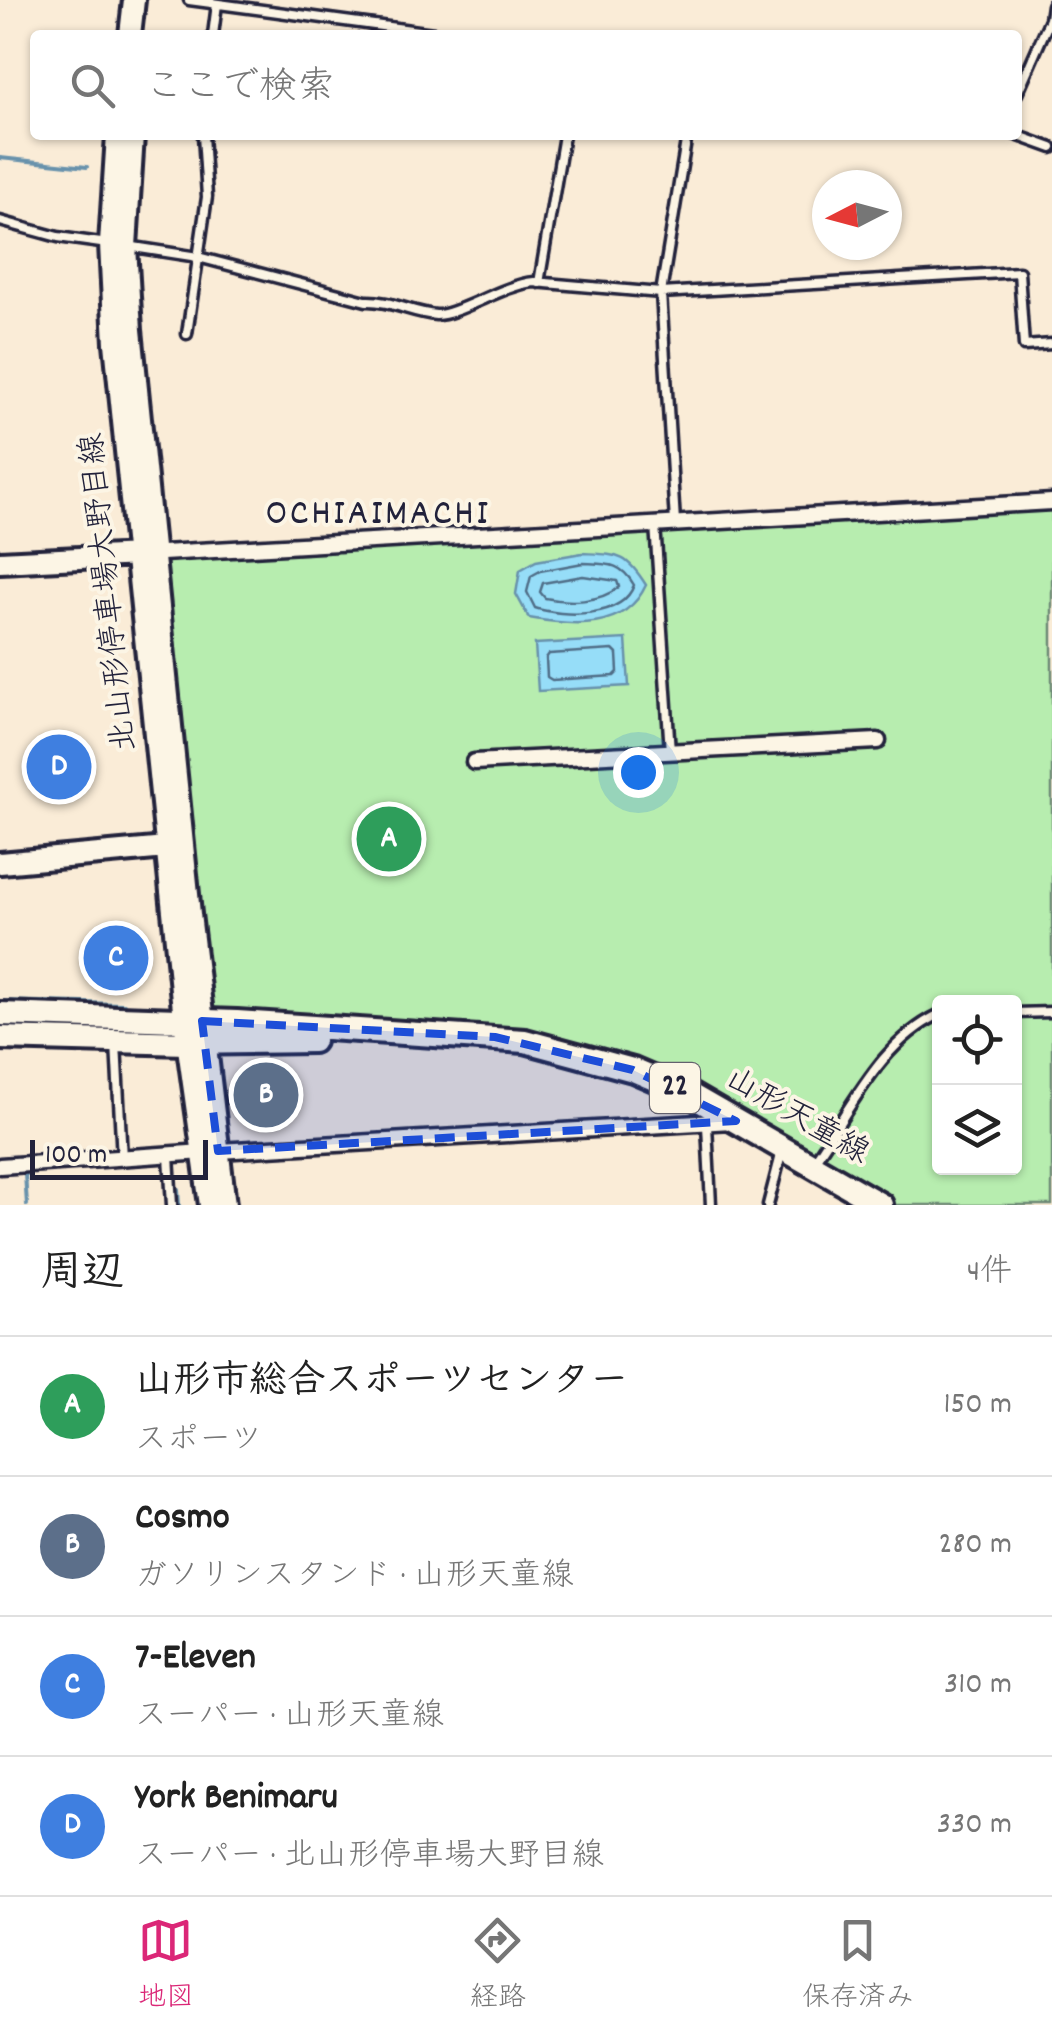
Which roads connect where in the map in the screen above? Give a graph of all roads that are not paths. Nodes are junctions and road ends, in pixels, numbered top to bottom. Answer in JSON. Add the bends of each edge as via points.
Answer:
{"nodes":[{"id":1,"x":134,"y":0,"type":"edge"},
{"id":2,"x":148,"y":0,"type":"edge"},
{"id":3,"x":189,"y":0,"type":"edge"},
{"id":4,"x":217,"y":4,"type":"junction"},
{"id":5,"x":1052,"y":5,"type":"edge"},
{"id":6,"x":131,"y":30,"type":"edge"},
{"id":7,"x":145,"y":30,"type":"edge"},
{"id":8,"x":214,"y":30,"type":"edge"},
{"id":9,"x":411,"y":30,"type":"edge"},
{"id":10,"x":1022,"y":63,"type":"edge"},
{"id":11,"x":1031,"y":64,"type":"junction"},
{"id":12,"x":1022,"y":83,"type":"edge"},
{"id":13,"x":1022,"y":137,"type":"edge"},
{"id":14,"x":117,"y":140,"type":"edge"},
{"id":15,"x":132,"y":140,"type":"edge"},
{"id":16,"x":203,"y":140,"type":"edge"},
{"id":17,"x":563,"y":140,"type":"edge"},
{"id":18,"x":685,"y":140,"type":"edge"},
{"id":19,"x":1052,"y":148,"type":"edge"},
{"id":20,"x":0,"y":221,"type":"edge"},
{"id":21,"x":118,"y":245,"type":"junction"},
{"id":22,"x":198,"y":256,"type":"junction"},
{"id":23,"x":539,"y":283,"type":"junction"},
{"id":24,"x":661,"y":293,"type":"junction"},
{"id":25,"x":187,"y":334,"type":"dead end"},
{"id":26,"x":1052,"y":344,"type":"edge"},
{"id":27,"x":1052,"y":502,"type":"edge"},
{"id":28,"x":676,"y":522,"type":"junction"},
{"id":29,"x":655,"y":524,"type":"junction"},
{"id":30,"x":148,"y":554,"type":"junction"},
{"id":31,"x":0,"y":562,"type":"edge"},
{"id":32,"x":878,"y":741,"type":"dead end"},
{"id":33,"x":670,"y":752,"type":"junction"},
{"id":34,"x":474,"y":762,"type":"dead end"},
{"id":35,"x":166,"y":848,"type":"junction"},
{"id":36,"x":0,"y":863,"type":"edge"},
{"id":37,"x":1022,"y":1012,"type":"edge"},
{"id":38,"x":1052,"y":1012,"type":"edge"},
{"id":39,"x":0,"y":1014,"type":"edge"},
{"id":40,"x":932,"y":1018,"type":"edge"},
{"id":41,"x":194,"y":1031,"type":"junction"},
{"id":42,"x":0,"y":1038,"type":"edge"},
{"id":43,"x":116,"y":1041,"type":"junction"},
{"id":44,"x":736,"y":1121,"type":"junction"},
{"id":45,"x":707,"y":1124,"type":"junction"},
{"id":46,"x":783,"y":1148,"type":"junction"},
{"id":47,"x":211,"y":1152,"type":"junction"},
{"id":48,"x":169,"y":1156,"type":"junction"},
{"id":49,"x":122,"y":1159,"type":"junction"},
{"id":50,"x":812,"y":1164,"type":"junction"},
{"id":51,"x":0,"y":1166,"type":"edge"},
{"id":52,"x":172,"y":1205,"type":"edge"},
{"id":53,"x":210,"y":1205,"type":"edge"},
{"id":54,"x":225,"y":1205,"type":"edge"},
{"id":55,"x":711,"y":1205,"type":"edge"},
{"id":56,"x":768,"y":1205,"type":"edge"},
{"id":57,"x":882,"y":1205,"type":"edge"}],
"edges":[{"from":1,"to":6,"type":"main road"},
{"from":2,"to":7,"type":"main road"},
{"from":3,"to":4,"type":"lane"},
{"from":4,"to":8,"type":"lane"},
{"from":4,"to":9,"type":"lane"},
{"from":5,"to":11,"type":"lane"},
{"from":10,"to":11,"type":"lane"},
{"from":11,"to":12,"type":"lane"},
{"from":13,"to":19,"type":"lane"},
{"from":14,"to":21,"type":"main road","name":"北山形停車場大野目線"},
{"from":15,"to":21,"type":"main road","name":"北山形停車場大野目線"},
{"from":16,"to":22,"type":"lane","via":[[206,198]]},
{"from":17,"to":23,"type":"lane"},
{"from":18,"to":24,"type":"lane"},
{"from":20,"to":21,"type":"lane"},
{"from":21,"to":22,"type":"lane"},
{"from":21,"to":30,"type":"main road","name":"北山形停車場大野目線","via":[[116,344]]},
{"from":22,"to":23,"type":"lane","via":[[440,316],[516,284]]},
{"from":22,"to":25,"type":"lane"},
{"from":23,"to":24,"type":"lane"},
{"from":24,"to":26,"type":"lane","via":[[1019,272],[1024,346]]},
{"from":24,"to":28,"type":"lane"},
{"from":27,"to":28,"type":"street"},
{"from":28,"to":29,"type":"street"},
{"from":29,"to":30,"type":"street"},
{"from":29,"to":33,"type":"lane"},
{"from":30,"to":31,"type":"main road"},
{"from":30,"to":35,"type":"main road","name":"北山形停車場大野目線"},
{"from":30,"to":41,"type":"main road","name":"北山形停車場大野目線"},
{"from":32,"to":33,"type":"street"},
{"from":33,"to":34,"type":"street"},
{"from":35,"to":36,"type":"main road"},
{"from":35,"to":41,"type":"main road","name":"北山形停車場大野目線"},
{"from":37,"to":38,"type":"lane"},
{"from":39,"to":41,"type":"main road","name":"山形天童線","number":"22"},
{"from":40,"to":50,"type":"lane","via":[[880,1062]]},
{"from":41,"to":43,"type":"main road","name":"山形天童線","number":"22"},
{"from":41,"to":44,"type":"main road","name":"山形天童線","number":"22","via":[[525,1041],[633,1070]]},
{"from":41,"to":47,"type":"main road"},
{"from":42,"to":43,"type":"main road","name":"山形天童線","number":"22"},
{"from":43,"to":49,"type":"lane"},
{"from":44,"to":45,"type":"street"},
{"from":44,"to":46,"type":"main road","name":"山形天童線","number":"22"},
{"from":45,"to":47,"type":"street"},
{"from":45,"to":55,"type":"lane"},
{"from":46,"to":50,"type":"main road","name":"山形天童線","number":"22"},
{"from":46,"to":56,"type":"lane"},
{"from":47,"to":48,"type":"street"},
{"from":47,"to":53,"type":"main road"},
{"from":47,"to":54,"type":"main road"},
{"from":48,"to":49,"type":"street"},
{"from":48,"to":52,"type":"lane"},
{"from":49,"to":51,"type":"street"},
{"from":50,"to":57,"type":"main road","name":"山形天童線","number":"22"}]}
